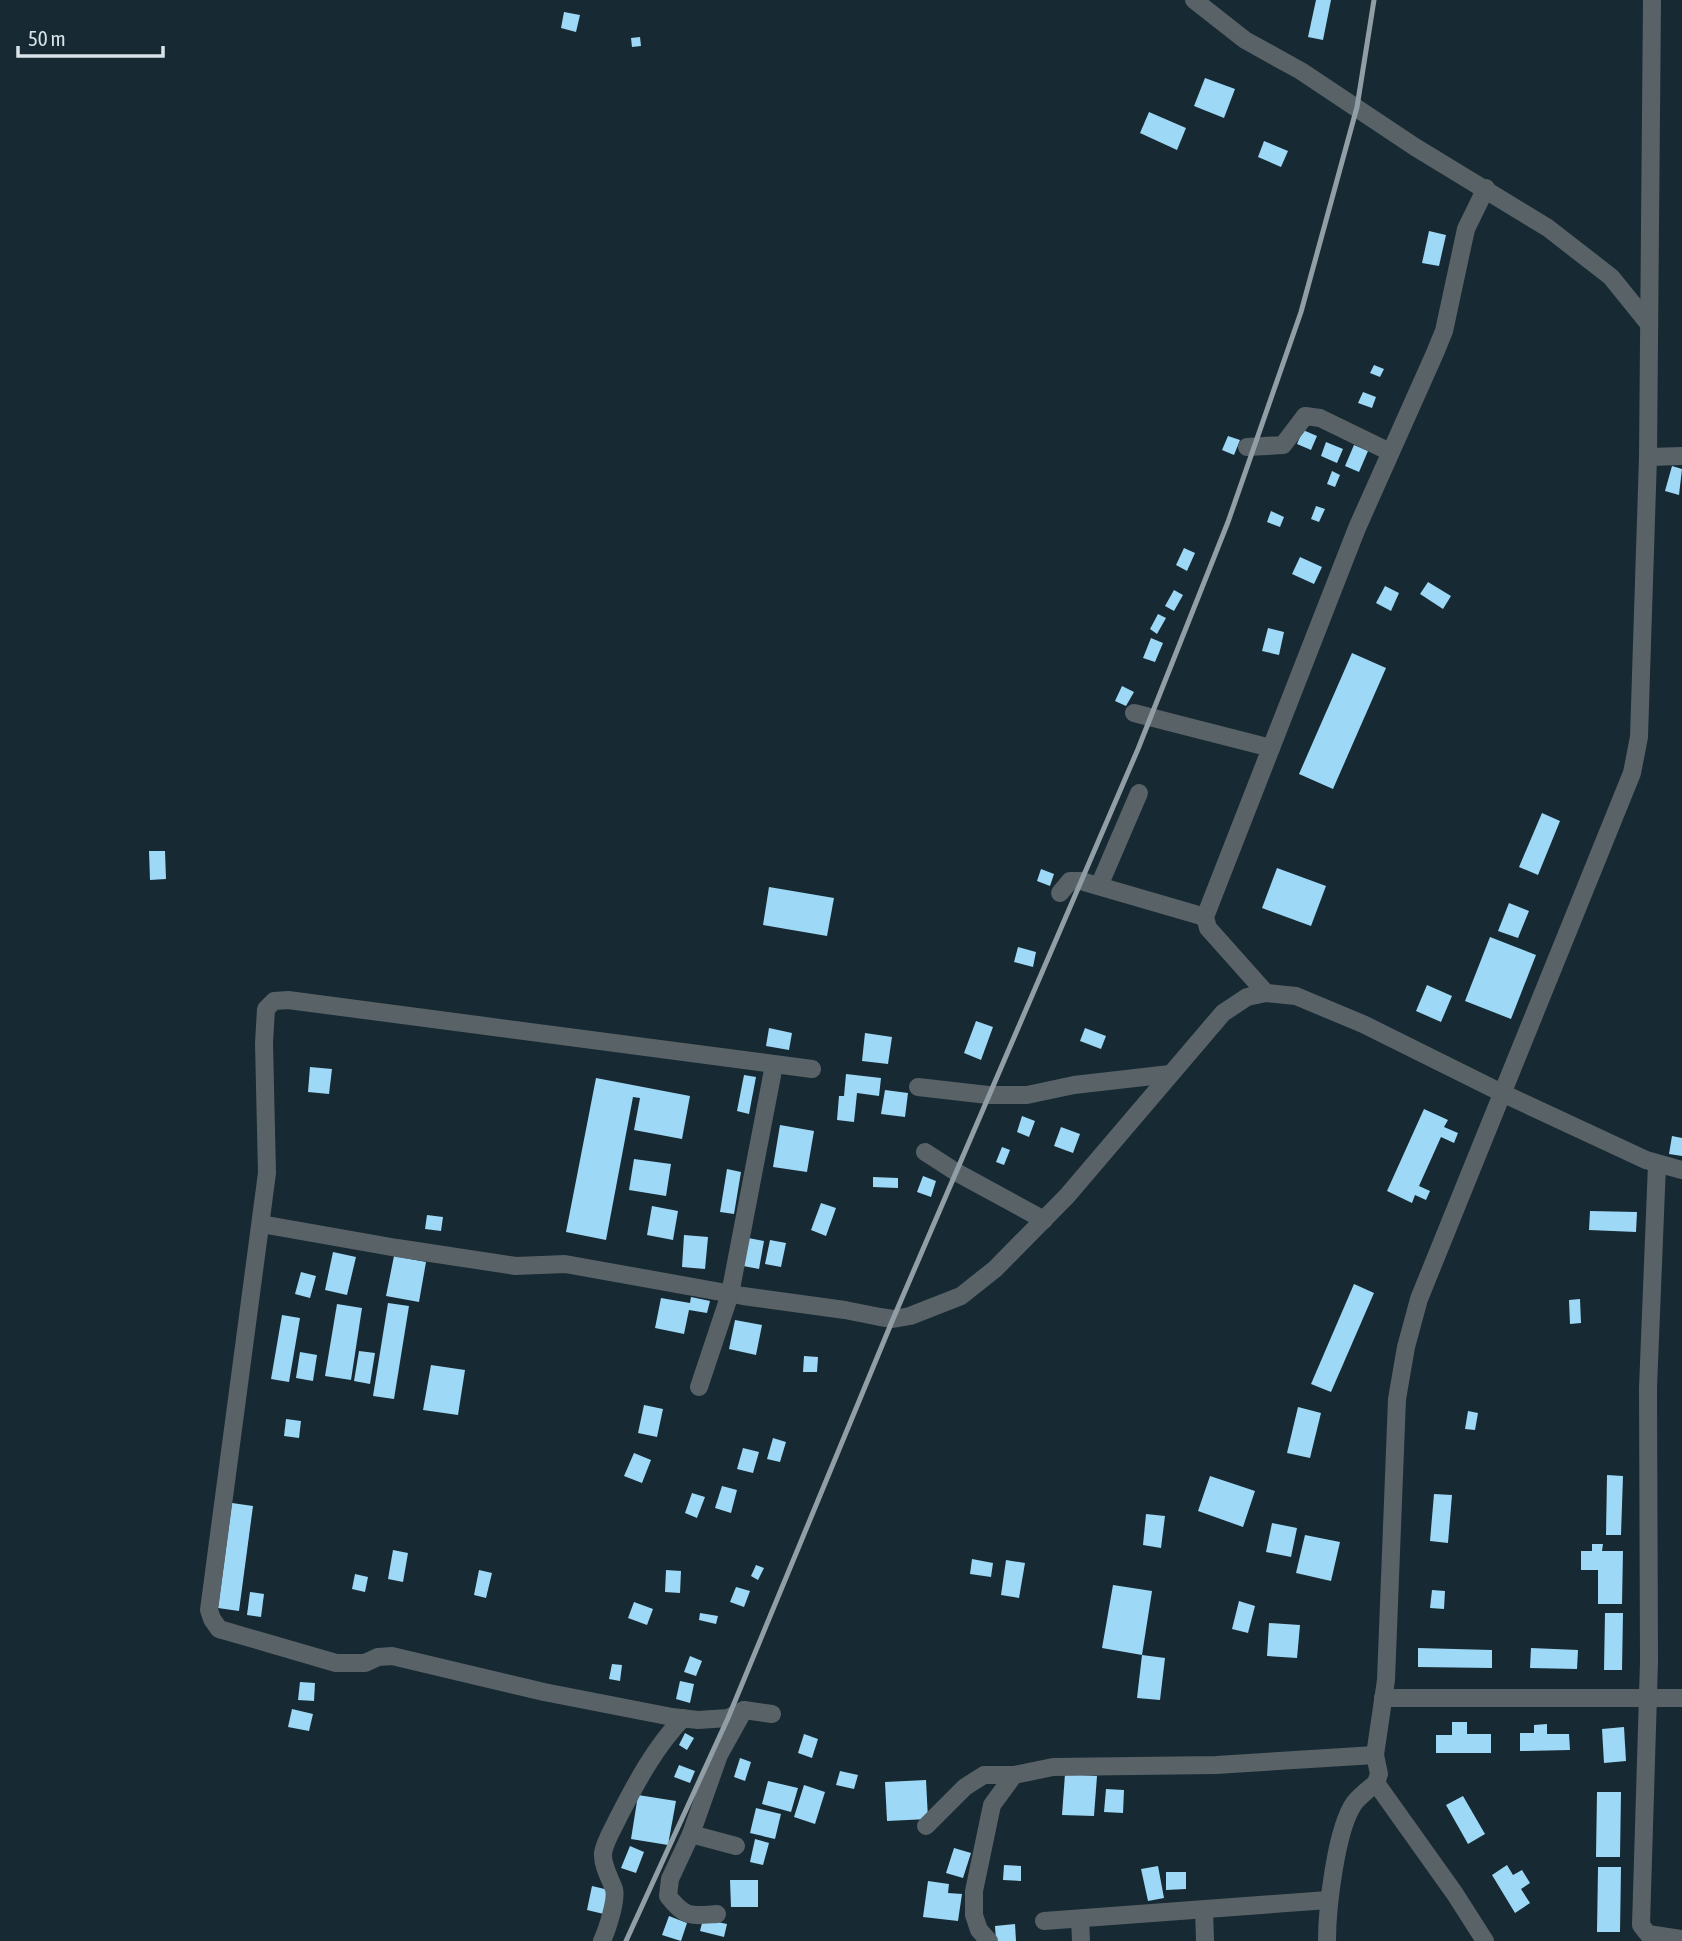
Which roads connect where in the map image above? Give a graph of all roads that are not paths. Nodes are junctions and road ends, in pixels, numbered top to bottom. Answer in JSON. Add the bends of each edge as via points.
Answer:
{"nodes":[{"id":1,"x":1194,"y":0,"type":"edge"},
{"id":2,"x":1652,"y":0,"type":"edge"},
{"id":3,"x":1486,"y":188,"type":"junction"},
{"id":4,"x":1649,"y":324,"type":"junction"},
{"id":5,"x":1247,"y":447,"type":"dead end"},
{"id":6,"x":1390,"y":452,"type":"junction"},
{"id":7,"x":1682,"y":456,"type":"edge"},
{"id":8,"x":1647,"y":457,"type":"junction"},
{"id":9,"x":1135,"y":713,"type":"dead end"},
{"id":10,"x":1271,"y":748,"type":"junction"},
{"id":11,"x":1139,"y":793,"type":"dead end"},
{"id":12,"x":1099,"y":886,"type":"junction"},
{"id":13,"x":1060,"y":892,"type":"dead end"},
{"id":14,"x":1205,"y":917,"type":"junction"},
{"id":15,"x":1266,"y":993,"type":"junction"},
{"id":16,"x":774,"y":1065,"type":"junction"},
{"id":17,"x":812,"y":1069,"type":"dead end"},
{"id":18,"x":1170,"y":1074,"type":"junction"},
{"id":19,"x":918,"y":1087,"type":"dead end"},
{"id":20,"x":1502,"y":1093,"type":"junction"},
{"id":21,"x":925,"y":1152,"type":"dead end"},
{"id":22,"x":1657,"y":1164,"type":"junction"},
{"id":23,"x":1682,"y":1170,"type":"edge"},
{"id":24,"x":1044,"y":1220,"type":"junction"},
{"id":25,"x":261,"y":1224,"type":"junction"},
{"id":26,"x":730,"y":1294,"type":"junction"},
{"id":27,"x":699,"y":1387,"type":"dead end"},
{"id":28,"x":1383,"y":1698,"type":"junction"},
{"id":29,"x":1648,"y":1698,"type":"junction"},
{"id":30,"x":1682,"y":1698,"type":"edge"},
{"id":31,"x":744,"y":1710,"type":"junction"},
{"id":32,"x":772,"y":1714,"type":"dead end"},
{"id":33,"x":683,"y":1718,"type":"junction"},
{"id":34,"x":1375,"y":1755,"type":"junction"},
{"id":35,"x":1014,"y":1775,"type":"junction"},
{"id":36,"x":1376,"y":1783,"type":"junction"},
{"id":37,"x":926,"y":1826,"type":"dead end"},
{"id":38,"x":691,"y":1834,"type":"junction"},
{"id":39,"x":736,"y":1846,"type":"dead end"},
{"id":40,"x":1328,"y":1900,"type":"junction"},
{"id":41,"x":1204,"y":1910,"type":"junction"},
{"id":42,"x":717,"y":1914,"type":"dead end"},
{"id":43,"x":1080,"y":1919,"type":"junction"},
{"id":44,"x":1044,"y":1921,"type":"dead end"},
{"id":45,"x":1682,"y":1939,"type":"edge"},
{"id":46,"x":602,"y":1941,"type":"edge"},
{"id":47,"x":989,"y":1941,"type":"edge"},
{"id":48,"x":1081,"y":1941,"type":"edge"},
{"id":49,"x":1205,"y":1941,"type":"edge"},
{"id":50,"x":1326,"y":1941,"type":"edge"},
{"id":51,"x":1485,"y":1941,"type":"edge"}],
"edges":[{"from":1,"to":3,"type":"street","via":[[1245,40]]},
{"from":2,"to":4,"type":"street"},
{"from":3,"to":4,"type":"street","via":[[1611,277]]},
{"from":3,"to":6,"type":"street","via":[[1466,229],[1444,331]]},
{"from":4,"to":8,"type":"street"},
{"from":5,"to":6,"type":"street","via":[[1283,445],[1305,415]]},
{"from":6,"to":10,"type":"street"},
{"from":7,"to":8,"type":"street"},
{"from":8,"to":20,"type":"street","via":[[1640,737],[1632,773]]},
{"from":9,"to":10,"type":"street"},
{"from":10,"to":14,"type":"street"},
{"from":11,"to":12,"type":"street"},
{"from":12,"to":13,"type":"street","via":[[1074,880]]},
{"from":12,"to":14,"type":"street"},
{"from":14,"to":15,"type":"street","via":[[1208,928]]},
{"from":15,"to":18,"type":"street","via":[[1247,997],[1223,1013]]},
{"from":15,"to":20,"type":"street","via":[[1296,996],[1363,1024]]},
{"from":16,"to":17,"type":"street"},
{"from":16,"to":25,"type":"street","via":[[274,1001],[266,1009],[264,1043],[267,1173]]},
{"from":16,"to":26,"type":"street"},
{"from":18,"to":19,"type":"street","via":[[1027,1095]]},
{"from":18,"to":24,"type":"street"},
{"from":20,"to":22,"type":"street"},
{"from":20,"to":28,"type":"street","via":[[1419,1299],[1406,1347],[1397,1399]]},
{"from":21,"to":24,"type":"street"},
{"from":22,"to":23,"type":"street"},
{"from":22,"to":29,"type":"street","via":[[1648,1388]]},
{"from":24,"to":26,"type":"street","via":[[961,1296],[910,1316],[880,1317]]},
{"from":25,"to":26,"type":"street","via":[[516,1266],[565,1264]]},
{"from":25,"to":33,"type":"street","via":[[209,1610],[219,1629],[337,1663],[365,1663],[392,1656],[544,1692]]},
{"from":26,"to":27,"type":"street"},
{"from":28,"to":29,"type":"street"},
{"from":28,"to":34,"type":"street"},
{"from":29,"to":30,"type":"street"},
{"from":29,"to":45,"type":"street","via":[[1641,1926],[1648,1934]]},
{"from":31,"to":32,"type":"street"},
{"from":31,"to":33,"type":"street","via":[[728,1718]]},
{"from":31,"to":38,"type":"street","via":[[719,1755]]},
{"from":33,"to":46,"type":"street","via":[[638,1780],[608,1837],[603,1855],[615,1892]]},
{"from":34,"to":35,"type":"street","via":[[1216,1765],[1053,1767]]},
{"from":34,"to":36,"type":"street"},
{"from":35,"to":37,"type":"street","via":[[984,1775],[965,1787]]},
{"from":35,"to":47,"type":"street","via":[[992,1805],[974,1891],[974,1915]]},
{"from":36,"to":40,"type":"street","via":[[1356,1801],[1344,1822]]},
{"from":36,"to":51,"type":"street"},
{"from":38,"to":39,"type":"street"},
{"from":38,"to":42,"type":"street","via":[[670,1879],[668,1896],[680,1911],[695,1916]]},
{"from":40,"to":41,"type":"street"},
{"from":40,"to":50,"type":"street"},
{"from":41,"to":43,"type":"street"},
{"from":41,"to":49,"type":"street"},
{"from":43,"to":44,"type":"street"},
{"from":43,"to":48,"type":"street"}]}
